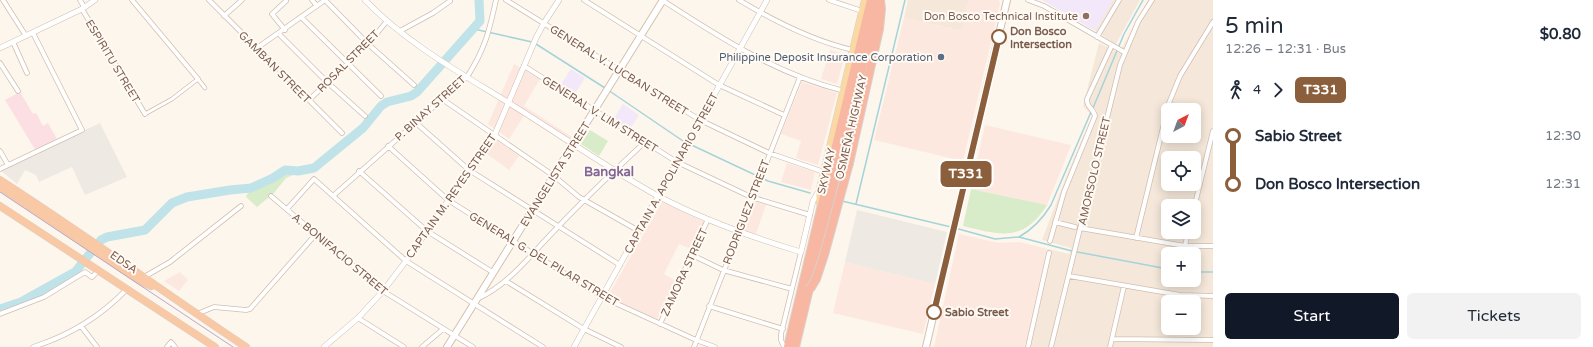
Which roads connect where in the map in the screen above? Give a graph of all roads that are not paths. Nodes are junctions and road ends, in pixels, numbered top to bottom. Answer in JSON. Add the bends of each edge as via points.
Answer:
{"nodes":[{"id":1,"x":3,"y":0,"type":"edge"},
{"id":2,"x":80,"y":0,"type":"edge"},
{"id":3,"x":95,"y":0,"type":"edge"},
{"id":4,"x":132,"y":0,"type":"edge"},
{"id":5,"x":211,"y":0,"type":"edge"},
{"id":6,"x":242,"y":0,"type":"edge"},
{"id":7,"x":312,"y":0,"type":"edge"},
{"id":8,"x":325,"y":0,"type":"edge"},
{"id":9,"x":365,"y":0,"type":"edge"},
{"id":10,"x":450,"y":0,"type":"edge"},
{"id":11,"x":496,"y":0,"type":"edge"},
{"id":12,"x":506,"y":0,"type":"edge"},
{"id":13,"x":559,"y":0,"type":"edge"},
{"id":14,"x":584,"y":0,"type":"edge"},
{"id":15,"x":662,"y":0,"type":"edge"},
{"id":16,"x":738,"y":0,"type":"edge"},
{"id":17,"x":767,"y":0,"type":"edge"},
{"id":18,"x":829,"y":0,"type":"edge"},
{"id":19,"x":865,"y":0,"type":"edge"},
{"id":20,"x":871,"y":0,"type":"edge"},
{"id":21,"x":880,"y":0,"type":"edge"},
{"id":22,"x":1007,"y":0,"type":"edge"},
{"id":23,"x":1028,"y":0,"type":"edge"},
{"id":24,"x":1119,"y":0,"type":"edge"},
{"id":25,"x":1152,"y":0,"type":"edge"},
{"id":26,"x":286,"y":1,"type":"edge"},
{"id":27,"x":318,"y":6,"type":"junction"},
{"id":28,"x":83,"y":8,"type":"junction"},
{"id":29,"x":760,"y":12,"type":"junction"},
{"id":30,"x":862,"y":12,"type":"junction"},
{"id":31,"x":224,"y":16,"type":"junction"},
{"id":32,"x":302,"y":18,"type":"junction"},
{"id":33,"x":387,"y":22,"type":"junction"},
{"id":34,"x":1213,"y":22,"type":"edge"},
{"id":35,"x":544,"y":23,"type":"junction"},
{"id":36,"x":285,"y":30,"type":"junction"},
{"id":37,"x":400,"y":31,"type":"junction"},
{"id":38,"x":33,"y":33,"type":"junction"},
{"id":39,"x":279,"y":34,"type":"junction"},
{"id":40,"x":641,"y":35,"type":"junction"},
{"id":41,"x":26,"y":36,"type":"junction"},
{"id":42,"x":1097,"y":37,"type":"junction"},
{"id":43,"x":13,"y":42,"type":"junction"},
{"id":44,"x":368,"y":44,"type":"junction"},
{"id":45,"x":1112,"y":45,"type":"junction"},
{"id":46,"x":0,"y":48,"type":"edge"},
{"id":47,"x":257,"y":48,"type":"junction"},
{"id":48,"x":739,"y":49,"type":"junction"},
{"id":49,"x":853,"y":50,"type":"junction"},
{"id":50,"x":1124,"y":52,"type":"junction"},
{"id":51,"x":0,"y":63,"type":"edge"},
{"id":52,"x":347,"y":64,"type":"junction"},
{"id":53,"x":524,"y":66,"type":"junction"},
{"id":54,"x":620,"y":70,"type":"junction"},
{"id":55,"x":27,"y":73,"type":"dead end"},
{"id":56,"x":467,"y":77,"type":"junction"},
{"id":57,"x":800,"y":77,"type":"junction"},
{"id":58,"x":198,"y":80,"type":"junction"},
{"id":59,"x":327,"y":82,"type":"junction"},
{"id":60,"x":414,"y":85,"type":"dead end"},
{"id":61,"x":719,"y":85,"type":"junction"},
{"id":62,"x":205,"y":88,"type":"dead end"},
{"id":63,"x":18,"y":91,"type":"dead end"},
{"id":64,"x":844,"y":91,"type":"junction"},
{"id":65,"x":381,"y":96,"type":"dead end"},
{"id":66,"x":442,"y":99,"type":"junction"},
{"id":67,"x":309,"y":100,"type":"junction"},
{"id":68,"x":509,"y":102,"type":"junction"},
{"id":69,"x":595,"y":110,"type":"junction"},
{"id":70,"x":144,"y":114,"type":"joint"},
{"id":71,"x":784,"y":115,"type":"junction"},
{"id":72,"x":365,"y":116,"type":"dead end"},
{"id":73,"x":700,"y":120,"type":"junction"},
{"id":74,"x":415,"y":122,"type":"junction"},
{"id":75,"x":1213,"y":131,"type":"edge"},
{"id":76,"x":342,"y":133,"type":"dead end"},
{"id":77,"x":495,"y":134,"type":"junction"},
{"id":78,"x":645,"y":142,"type":"junction"},
{"id":79,"x":574,"y":144,"type":"junction"},
{"id":80,"x":388,"y":146,"type":"junction"},
{"id":81,"x":0,"y":151,"type":"edge"},
{"id":82,"x":769,"y":153,"type":"junction"},
{"id":83,"x":677,"y":162,"type":"junction"},
{"id":84,"x":8,"y":165,"type":"junction"},
{"id":85,"x":0,"y":169,"type":"edge"},
{"id":86,"x":469,"y":170,"type":"junction"},
{"id":87,"x":616,"y":170,"type":"junction"},
{"id":88,"x":359,"y":171,"type":"junction"},
{"id":89,"x":824,"y":172,"type":"junction"},
{"id":90,"x":554,"y":176,"type":"junction"},
{"id":91,"x":0,"y":180,"type":"edge"},
{"id":92,"x":0,"y":187,"type":"edge"},
{"id":93,"x":820,"y":189,"type":"junction"},
{"id":94,"x":271,"y":196,"type":"dead end"},
{"id":95,"x":333,"y":196,"type":"junction"},
{"id":96,"x":658,"y":196,"type":"junction"},
{"id":97,"x":751,"y":197,"type":"junction"},
{"id":98,"x":1196,"y":199,"type":"edge"},
{"id":99,"x":448,"y":200,"type":"junction"},
{"id":100,"x":585,"y":200,"type":"junction"},
{"id":101,"x":0,"y":206,"type":"edge"},
{"id":102,"x":241,"y":206,"type":"dead end"},
{"id":103,"x":287,"y":209,"type":"junction"},
{"id":104,"x":533,"y":210,"type":"junction"},
{"id":105,"x":810,"y":215,"type":"junction"},
{"id":106,"x":708,"y":219,"type":"junction"},
{"id":107,"x":1055,"y":222,"type":"junction"},
{"id":108,"x":558,"y":226,"type":"junction"},
{"id":109,"x":1075,"y":227,"type":"dead end"},
{"id":110,"x":1080,"y":228,"type":"junction"},
{"id":111,"x":427,"y":231,"type":"junction"},
{"id":112,"x":639,"y":231,"type":"junction"},
{"id":113,"x":738,"y":232,"type":"junction"},
{"id":114,"x":316,"y":234,"type":"junction"},
{"id":115,"x":1136,"y":238,"type":"junction"},
{"id":116,"x":1186,"y":239,"type":"edge"},
{"id":117,"x":513,"y":241,"type":"junction"},
{"id":118,"x":1050,"y":241,"type":"dead end"},
{"id":119,"x":1185,"y":246,"type":"junction"},
{"id":120,"x":1213,"y":246,"type":"edge"},
{"id":121,"x":801,"y":252,"type":"junction"},
{"id":122,"x":532,"y":253,"type":"junction"},
{"id":123,"x":1049,"y":253,"type":"dead end"},
{"id":124,"x":106,"y":254,"type":"junction"},
{"id":125,"x":692,"y":255,"type":"junction"},
{"id":126,"x":406,"y":261,"type":"junction"},
{"id":127,"x":620,"y":265,"type":"junction"},
{"id":128,"x":97,"y":270,"type":"junction"},
{"id":129,"x":723,"y":270,"type":"junction"},
{"id":130,"x":494,"y":273,"type":"junction"},
{"id":131,"x":1069,"y":276,"type":"junction"},
{"id":132,"x":144,"y":277,"type":"junction"},
{"id":133,"x":506,"y":281,"type":"junction"},
{"id":134,"x":1124,"y":286,"type":"junction"},
{"id":135,"x":127,"y":289,"type":"junction"},
{"id":136,"x":159,"y":289,"type":"junction"},
{"id":137,"x":792,"y":289,"type":"junction"},
{"id":138,"x":810,"y":289,"type":"junction"},
{"id":139,"x":383,"y":291,"type":"junction"},
{"id":140,"x":1213,"y":296,"type":"edge"},
{"id":141,"x":602,"y":297,"type":"junction"},
{"id":142,"x":476,"y":302,"type":"junction"},
{"id":143,"x":709,"y":306,"type":"junction"},
{"id":144,"x":0,"y":314,"type":"edge"},
{"id":145,"x":196,"y":314,"type":"junction"},
{"id":146,"x":358,"y":318,"type":"junction"},
{"id":147,"x":660,"y":324,"type":"junction"},
{"id":148,"x":81,"y":326,"type":"junction"},
{"id":149,"x":443,"y":329,"type":"junction"},
{"id":150,"x":584,"y":329,"type":"junction"},
{"id":151,"x":783,"y":329,"type":"junction"},
{"id":152,"x":454,"y":335,"type":"junction"},
{"id":153,"x":1112,"y":339,"type":"junction"},
{"id":154,"x":696,"y":340,"type":"junction"},
{"id":155,"x":1213,"y":340,"type":"edge"},
{"id":156,"x":41,"y":346,"type":"edge"},
{"id":157,"x":33,"y":347,"type":"edge"},
{"id":158,"x":97,"y":347,"type":"edge"},
{"id":159,"x":166,"y":347,"type":"edge"},
{"id":160,"x":175,"y":347,"type":"edge"},
{"id":161,"x":215,"y":347,"type":"edge"},
{"id":162,"x":246,"y":347,"type":"edge"},
{"id":163,"x":324,"y":347,"type":"edge"},
{"id":164,"x":404,"y":347,"type":"edge"},
{"id":165,"x":422,"y":347,"type":"edge"},
{"id":166,"x":447,"y":347,"type":"edge"},
{"id":167,"x":473,"y":347,"type":"edge"},
{"id":168,"x":543,"y":347,"type":"edge"},
{"id":169,"x":574,"y":347,"type":"edge"},
{"id":170,"x":621,"y":347,"type":"edge"},
{"id":171,"x":694,"y":347,"type":"edge"},
{"id":172,"x":715,"y":347,"type":"edge"},
{"id":173,"x":786,"y":347,"type":"edge"},
{"id":174,"x":797,"y":347,"type":"edge"},
{"id":175,"x":926,"y":347,"type":"edge"},
{"id":176,"x":1028,"y":347,"type":"edge"},
{"id":177,"x":1052,"y":347,"type":"edge"},
{"id":178,"x":1110,"y":347,"type":"edge"}],
"edges":[{"from":1,"to":41,"type":"street"},
{"from":2,"to":28,"type":"street","name":"ESPIRITU STREET"},
{"from":3,"to":28,"type":"street"},
{"from":4,"to":58,"type":"street"},
{"from":5,"to":31,"type":"street","name":"GAMBAN STREET"},
{"from":6,"to":31,"type":"street"},
{"from":7,"to":27,"type":"street"},
{"from":8,"to":27,"type":"street"},
{"from":8,"to":44,"type":"street"},
{"from":9,"to":33,"type":"street"},
{"from":10,"to":37,"type":"street","via":[[433,13]]},
{"from":11,"to":56,"type":"street","name":"P. BINAY STREET","via":[[488,37]]},
{"from":12,"to":35,"type":"street","name":"GENERAL V. LUCBAN STREET"},
{"from":13,"to":35,"type":"street","name":"CAPTAIN M. REYES STREET"},
{"from":14,"to":40,"type":"street"},
{"from":15,"to":40,"type":"main road","name":"EVANGELISTA STREET"},
{"from":15,"to":48,"type":"street"},
{"from":16,"to":29,"type":"street"},
{"from":17,"to":29,"type":"street","name":"CAPTAIN A. APOLINARIO STREET"},
{"from":18,"to":30,"type":"street"},
{"from":19,"to":30,"type":"main road","name":"OSMEÑA HIGHWAY"},
{"from":20,"to":173,"type":"highway","name":"SKYWAY"},
{"from":21,"to":138,"type":"highway","name":"SKYWAY"},
{"from":21,"to":138,"type":"highway","bridge":true,"via":[[879,29],[847,171],[824,255]]},
{"from":21,"to":174,"type":"main road","name":"OSMEÑA HIGHWAY"},
{"from":22,"to":175,"type":"main road"},
{"from":23,"to":42,"type":"street","via":[[1044,6]]},
{"from":24,"to":42,"type":"street"},
{"from":25,"to":50,"type":"street","name":"AMORSOLO STREET"},
{"from":26,"to":36,"type":"street","via":[[272,14]]},
{"from":27,"to":32,"type":"street"},
{"from":28,"to":38,"type":"street"},
{"from":28,"to":70,"type":"street","name":"ESPIRITU STREET"},
{"from":29,"to":48,"type":"street","name":"CAPTAIN A. APOLINARIO STREET"},
{"from":29,"to":49,"type":"street","via":[[831,44]]},
{"from":30,"to":49,"type":"main road","name":"OSMEÑA HIGHWAY"},
{"from":31,"to":47,"type":"street","name":"GAMBAN STREET"},
{"from":32,"to":36,"type":"street"},
{"from":32,"to":52,"type":"street"},
{"from":33,"to":37,"type":"street"},
{"from":33,"to":44,"type":"street","name":"ROSAL STREET"},
{"from":34,"to":115,"type":"street","via":[[1180,76],[1169,103]]},
{"from":35,"to":53,"type":"street","name":"CAPTAIN M. REYES STREET"},
{"from":35,"to":54,"type":"street","name":"GENERAL V. LUCBAN STREET"},
{"from":36,"to":39,"type":"street"},
{"from":37,"to":56,"type":"street"},
{"from":38,"to":41,"type":"street"},
{"from":38,"to":84,"type":"street","via":[[82,130]]},
{"from":39,"to":47,"type":"street"},
{"from":39,"to":59,"type":"street"},
{"from":40,"to":54,"type":"main road","name":"EVANGELISTA STREET"},
{"from":40,"to":61,"type":"street"},
{"from":41,"to":43,"type":"street"},
{"from":42,"to":45,"type":"street"},
{"from":43,"to":46,"type":"street"},
{"from":43,"to":55,"type":"street"},
{"from":44,"to":52,"type":"street","name":"ROSAL STREET"},
{"from":44,"to":60,"type":"street"},
{"from":45,"to":50,"type":"street"},
{"from":45,"to":107,"type":"street","via":[[1087,99],[1088,106],[1095,116],[1072,169]]},
{"from":47,"to":67,"type":"street","name":"GAMBAN STREET"},
{"from":48,"to":57,"type":"street"},
{"from":48,"to":61,"type":"street","name":"CAPTAIN A. APOLINARIO STREET"},
{"from":49,"to":64,"type":"main road","name":"OSMEÑA HIGHWAY"},
{"from":50,"to":110,"type":"street","name":"AMORSOLO STREET"},
{"from":51,"to":63,"type":"street"},
{"from":52,"to":59,"type":"street","name":"ROSAL STREET"},
{"from":52,"to":65,"type":"street"},
{"from":53,"to":68,"type":"street","name":"CAPTAIN M. REYES STREET"},
{"from":53,"to":69,"type":"street","name":"GENERAL V. LIM STREET"},
{"from":54,"to":69,"type":"main road","name":"EVANGELISTA STREET"},
{"from":54,"to":73,"type":"street","name":"GENERAL V. LUCBAN STREET"},
{"from":56,"to":66,"type":"street","name":"P. BINAY STREET"},
{"from":56,"to":68,"type":"street"},
{"from":57,"to":64,"type":"street"},
{"from":57,"to":71,"type":"street","name":"RODRIGUEZ STREET"},
{"from":58,"to":62,"type":"street"},
{"from":58,"to":70,"type":"street","via":[[172,99]]},
{"from":59,"to":67,"type":"street","name":"ROSAL STREET"},
{"from":59,"to":72,"type":"street"},
{"from":61,"to":71,"type":"street"},
{"from":61,"to":73,"type":"street","name":"CAPTAIN A. APOLINARIO STREET"},
{"from":64,"to":89,"type":"main road","name":"OSMEÑA HIGHWAY"},
{"from":66,"to":74,"type":"street","name":"P. BINAY STREET"},
{"from":66,"to":77,"type":"street"},
{"from":67,"to":76,"type":"street","name":"GAMBAN STREET"},
{"from":68,"to":77,"type":"street","name":"CAPTAIN M. REYES STREET"},
{"from":68,"to":79,"type":"street"},
{"from":69,"to":78,"type":"street","name":"GENERAL V. LIM STREET"},
{"from":69,"to":79,"type":"main road","name":"EVANGELISTA STREET"},
{"from":71,"to":82,"type":"street","name":"RODRIGUEZ STREET"},
{"from":73,"to":82,"type":"street","name":"GENERAL V. LUCBAN STREET"},
{"from":73,"to":83,"type":"street","name":"CAPTAIN A. APOLINARIO STREET"},
{"from":74,"to":80,"type":"street","name":"P. BINAY STREET"},
{"from":74,"to":86,"type":"street"},
{"from":75,"to":98,"type":"street"},
{"from":77,"to":86,"type":"street","name":"CAPTAIN M. REYES STREET"},
{"from":77,"to":90,"type":"street"},
{"from":78,"to":83,"type":"street","name":"GENERAL V. LIM STREET"},
{"from":78,"to":87,"type":"street"},
{"from":79,"to":87,"type":"street"},
{"from":79,"to":90,"type":"main road","name":"EVANGELISTA STREET"},
{"from":80,"to":88,"type":"street","name":"P. BINAY STREET"},
{"from":80,"to":99,"type":"street","name":"GENERAL G. DEL PILAR STREET"},
{"from":81,"to":84,"type":"street"},
{"from":82,"to":89,"type":"street","name":"GENERAL V. LUCBAN STREET"},
{"from":82,"to":97,"type":"street","name":"RODRIGUEZ STREET"},
{"from":83,"to":96,"type":"street","name":"CAPTAIN A. APOLINARIO STREET"},
{"from":83,"to":97,"type":"street","name":"GENERAL V. LIM STREET"},
{"from":84,"to":85,"type":"street"},
{"from":86,"to":99,"type":"street","name":"CAPTAIN M. REYES STREET"},
{"from":86,"to":104,"type":"street"},
{"from":87,"to":96,"type":"street"},
{"from":87,"to":100,"type":"street"},
{"from":88,"to":95,"type":"street","name":"P. BINAY STREET"},
{"from":88,"to":111,"type":"street"},
{"from":89,"to":93,"type":"main road","name":"OSMEÑA HIGHWAY"},
{"from":90,"to":100,"type":"street"},
{"from":90,"to":104,"type":"main road","name":"EVANGELISTA STREET"},
{"from":91,"to":124,"type":"highway","name":"EDSA","via":[[92,240]]},
{"from":92,"to":124,"type":"highway"},
{"from":93,"to":105,"type":"street","name":"OSMEÑA HIGHWAY","via":[[814,198]]},
{"from":93,"to":173,"type":"main road","name":"OSMEÑA HIGHWAY","via":[[820,202]]},
{"from":94,"to":103,"type":"street","name":"A. BONIFACIO STREET"},
{"from":95,"to":103,"type":"street","via":[[314,179]]},
{"from":95,"to":126,"type":"street"},
{"from":96,"to":106,"type":"street"},
{"from":96,"to":112,"type":"street","name":"CAPTAIN A. APOLINARIO STREET"},
{"from":97,"to":105,"type":"street","name":"GENERAL V. LIM STREET"},
{"from":97,"to":113,"type":"street","name":"RODRIGUEZ STREET"},
{"from":99,"to":111,"type":"street","name":"CAPTAIN M. REYES STREET"},
{"from":99,"to":117,"type":"street","name":"GENERAL G. DEL PILAR STREET"},
{"from":100,"to":108,"type":"street"},
{"from":100,"to":112,"type":"street"},
{"from":101,"to":128,"type":"highway","name":"EDSA"},
{"from":102,"to":132,"type":"street","via":[[170,262]]},
{"from":103,"to":114,"type":"street","name":"A. BONIFACIO STREET"},
{"from":104,"to":108,"type":"street"},
{"from":104,"to":117,"type":"main road","name":"EVANGELISTA STREET"},
{"from":105,"to":121,"type":"street","name":"OSMEÑA HIGHWAY"},
{"from":106,"to":113,"type":"street"},
{"from":106,"to":125,"type":"street","name":"ZAMORA STREET"},
{"from":107,"to":109,"type":"street"},
{"from":107,"to":118,"type":"street"},
{"from":108,"to":122,"type":"street"},
{"from":108,"to":127,"type":"street"},
{"from":110,"to":115,"type":"street"},
{"from":110,"to":131,"type":"street","name":"AMORSOLO STREET"},
{"from":111,"to":126,"type":"street","name":"CAPTAIN M. REYES STREET"},
{"from":111,"to":130,"type":"street"},
{"from":112,"to":127,"type":"street","name":"CAPTAIN A. APOLINARIO STREET"},
{"from":113,"to":121,"type":"street"},
{"from":113,"to":129,"type":"street","name":"RODRIGUEZ STREET"},
{"from":114,"to":139,"type":"street","name":"A. BONIFACIO STREET"},
{"from":114,"to":145,"type":"street","via":[[250,309],[214,307]]},
{"from":115,"to":119,"type":"street"},
{"from":116,"to":119,"type":"street"},
{"from":117,"to":122,"type":"street","name":"GENERAL G. DEL PILAR STREET"},
{"from":117,"to":130,"type":"main road","name":"EVANGELISTA STREET"},
{"from":119,"to":120,"type":"street"},
{"from":121,"to":137,"type":"street","name":"OSMEÑA HIGHWAY"},
{"from":122,"to":133,"type":"street"},
{"from":122,"to":141,"type":"street","name":"GENERAL G. DEL PILAR STREET"},
{"from":123,"to":176,"type":"street"},
{"from":124,"to":132,"type":"highway","name":"EDSA"},
{"from":124,"to":136,"type":"highway","via":[[140,281]]},
{"from":125,"to":129,"type":"street"},
{"from":125,"to":147,"type":"street","name":"ZAMORA STREET"},
{"from":126,"to":139,"type":"street","name":"CAPTAIN M. REYES STREET"},
{"from":126,"to":142,"type":"street"},
{"from":127,"to":141,"type":"street","name":"CAPTAIN A. APOLINARIO STREET"},
{"from":128,"to":135,"type":"highway","name":"EDSA"},
{"from":128,"to":144,"type":"street","via":[[92,277],[85,272],[44,297]]},
{"from":129,"to":137,"type":"street"},
{"from":129,"to":143,"type":"street","name":"RODRIGUEZ STREET"},
{"from":130,"to":142,"type":"main road","name":"EVANGELISTA STREET"},
{"from":131,"to":134,"type":"street"},
{"from":131,"to":177,"type":"street","name":"AMORSOLO STREET"},
{"from":132,"to":136,"type":"highway","name":"EDSA"},
{"from":133,"to":142,"type":"street"},
{"from":133,"to":150,"type":"street"},
{"from":134,"to":140,"type":"street","via":[[1180,295]]},
{"from":134,"to":153,"type":"street"},
{"from":135,"to":148,"type":"street"},
{"from":135,"to":161,"type":"highway","name":"EDSA"},
{"from":136,"to":145,"type":"highway","name":"EDSA"},
{"from":137,"to":151,"type":"street","name":"OSMEÑA HIGHWAY"},
{"from":138,"to":174,"type":"highway","name":"SKYWAY"},
{"from":139,"to":146,"type":"street","name":"CAPTAIN M. REYES STREET"},
{"from":139,"to":149,"type":"street","name":"A. BONIFACIO STREET"},
{"from":141,"to":147,"type":"street","name":"GENERAL G. DEL PILAR STREET"},
{"from":141,"to":150,"type":"street","name":"CAPTAIN A. APOLINARIO STREET"},
{"from":142,"to":152,"type":"main road","name":"EVANGELISTA STREET"},
{"from":142,"to":168,"type":"street"},
{"from":143,"to":151,"type":"street"},
{"from":143,"to":154,"type":"street","name":"RODRIGUEZ STREET"},
{"from":145,"to":162,"type":"highway","name":"EDSA"},
{"from":146,"to":163,"type":"street","name":"CAPTAIN M. REYES STREET"},
{"from":146,"to":164,"type":"street"},
{"from":147,"to":154,"type":"street","name":"GENERAL G. DEL PILAR STREET"},
{"from":148,"to":156,"type":"street"},
{"from":148,"to":158,"type":"street"},
{"from":149,"to":152,"type":"street","name":"A. BONIFACIO STREET"},
{"from":149,"to":165,"type":"street"},
{"from":150,"to":169,"type":"street","name":"CAPTAIN A. APOLINARIO STREET"},
{"from":150,"to":170,"type":"street"},
{"from":151,"to":173,"type":"street","name":"OSMEÑA HIGHWAY","via":[[781,340]]},
{"from":152,"to":166,"type":"main road","name":"EVANGELISTA STREET"},
{"from":152,"to":167,"type":"street","name":"A. BONIFACIO STREET"},
{"from":153,"to":155,"type":"street"},
{"from":153,"to":178,"type":"street"},
{"from":154,"to":171,"type":"street","name":"RODRIGUEZ STREET"},
{"from":154,"to":172,"type":"street","name":"GENERAL G. DEL PILAR STREET"},
{"from":156,"to":157,"type":"street"},
{"from":159,"to":160,"type":"street","via":[[171,342]]}]}
